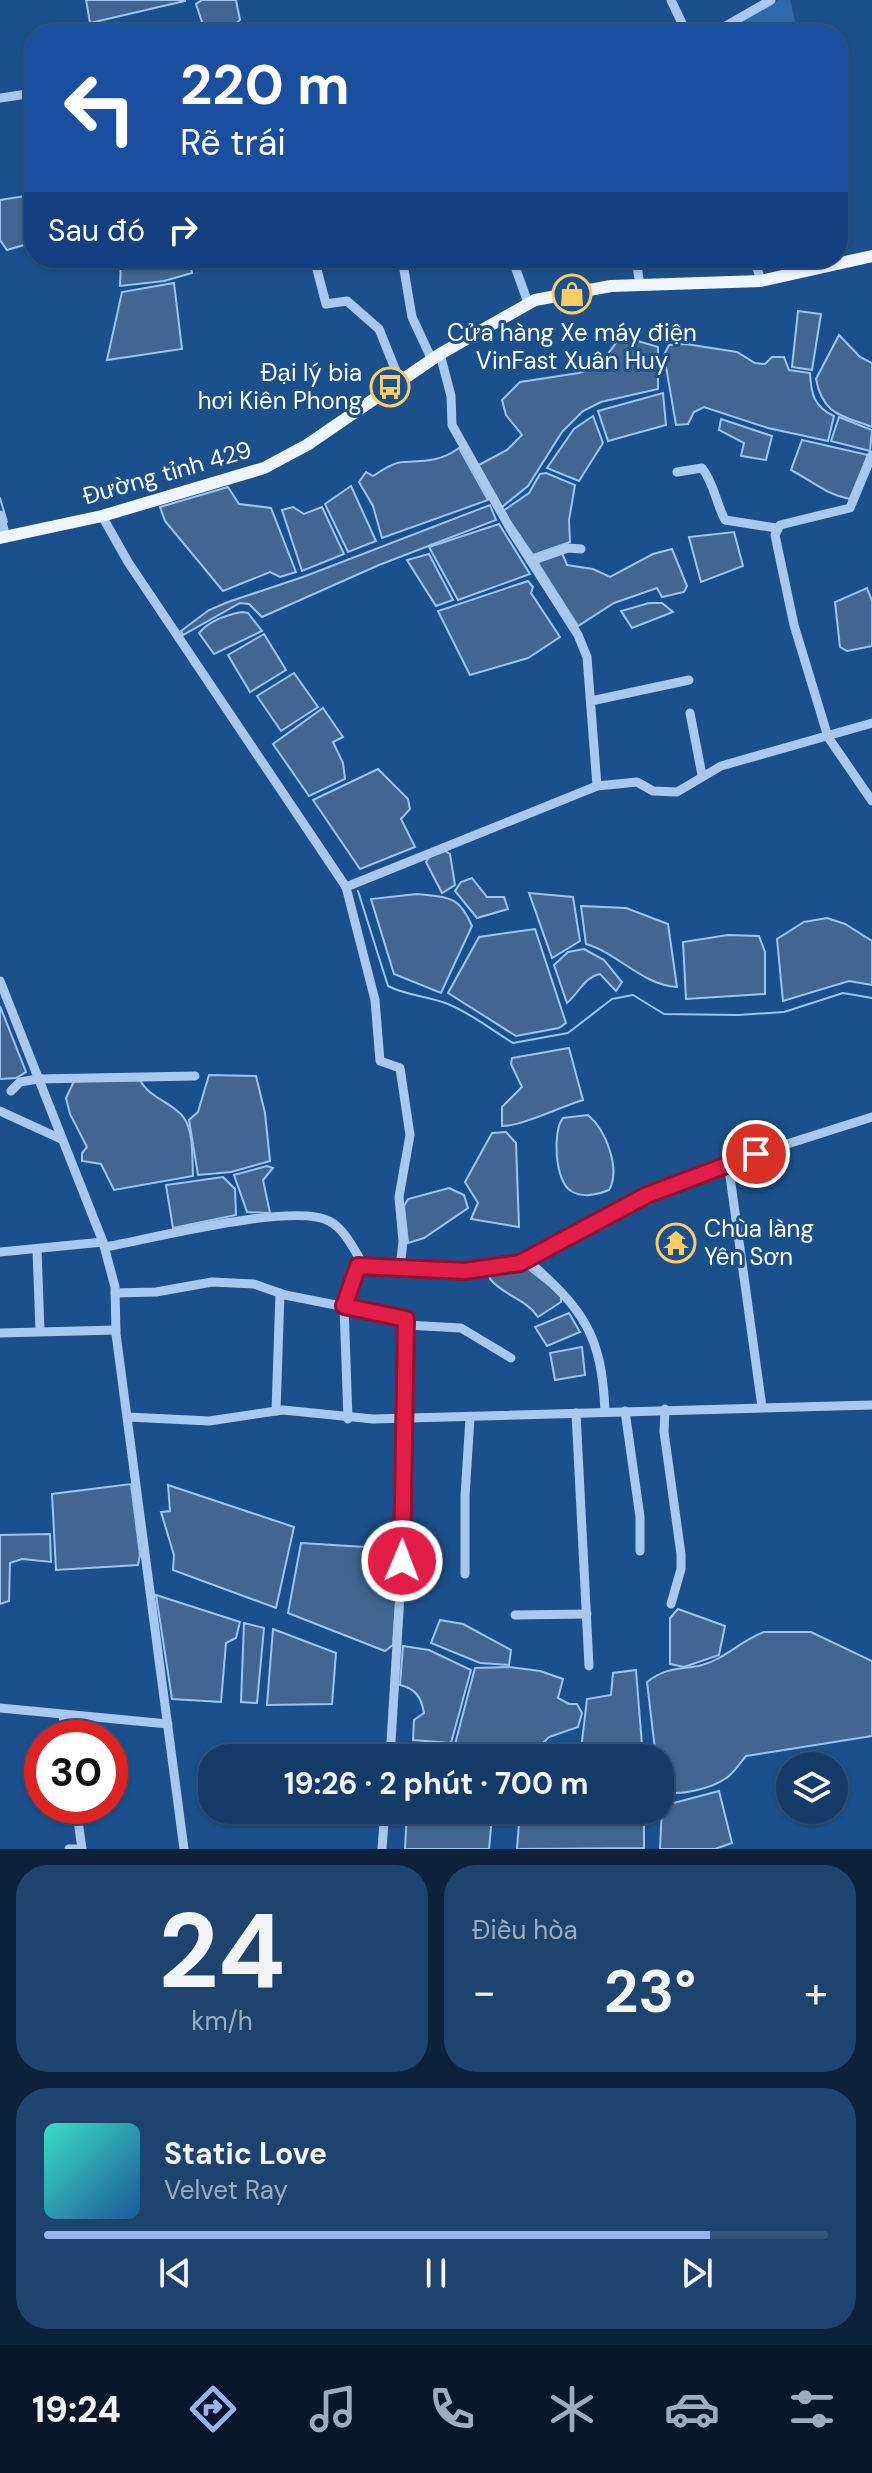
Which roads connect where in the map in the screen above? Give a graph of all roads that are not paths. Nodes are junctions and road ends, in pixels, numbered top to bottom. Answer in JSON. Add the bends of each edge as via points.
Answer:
{"nodes":[{"id":1,"x":671,"y":0,"type":"edge"},
{"id":2,"x":771,"y":0,"type":"edge"},
{"id":3,"x":682,"y":24,"type":"edge"},
{"id":4,"x":729,"y":24,"type":"edge"},
{"id":5,"x":24,"y":94,"type":"edge"},
{"id":6,"x":0,"y":98,"type":"edge"},
{"id":7,"x":872,"y":256,"type":"edge"},
{"id":8,"x":848,"y":261,"type":"edge"},
{"id":9,"x":317,"y":268,"type":"edge"},
{"id":10,"x":404,"y":268,"type":"edge"},
{"id":11,"x":516,"y":268,"type":"edge"},
{"id":12,"x":637,"y":268,"type":"edge"},
{"id":13,"x":757,"y":268,"type":"edge"},
{"id":14,"x":819,"y":268,"type":"edge"},
{"id":15,"x":761,"y":281,"type":"junction"},
{"id":16,"x":640,"y":286,"type":"junction"},
{"id":17,"x":528,"y":303,"type":"junction"},
{"id":18,"x":436,"y":357,"type":"junction"},
{"id":19,"x":400,"y":381,"type":"junction"},
{"id":20,"x":872,"y":455,"type":"edge"},
{"id":21,"x":677,"y":472,"type":"dead end"},
{"id":22,"x":0,"y":515,"type":"edge"},
{"id":23,"x":102,"y":516,"type":"junction"},
{"id":24,"x":776,"y":528,"type":"junction"},
{"id":25,"x":3,"y":538,"type":"edge"},
{"id":26,"x":581,"y":549,"type":"dead end"},
{"id":27,"x":531,"y":561,"type":"junction"},
{"id":28,"x":689,"y":680,"type":"dead end"},
{"id":29,"x":591,"y":701,"type":"junction"},
{"id":30,"x":690,"y":713,"type":"dead end"},
{"id":31,"x":872,"y":723,"type":"edge"},
{"id":32,"x":828,"y":737,"type":"junction"},
{"id":33,"x":702,"y":775,"type":"junction"},
{"id":34,"x":597,"y":786,"type":"junction"},
{"id":35,"x":872,"y":801,"type":"edge"},
{"id":36,"x":346,"y":887,"type":"junction"},
{"id":37,"x":0,"y":981,"type":"edge"},
{"id":38,"x":195,"y":1076,"type":"dead end"},
{"id":39,"x":38,"y":1079,"type":"junction"},
{"id":40,"x":11,"y":1091,"type":"dead end"},
{"id":41,"x":0,"y":1111,"type":"edge"},
{"id":42,"x":872,"y":1117,"type":"edge"},
{"id":43,"x":61,"y":1139,"type":"junction"},
{"id":44,"x":728,"y":1162,"type":"junction"},
{"id":45,"x":104,"y":1245,"type":"junction"},
{"id":46,"x":37,"y":1249,"type":"junction"},
{"id":47,"x":0,"y":1252,"type":"edge"},
{"id":48,"x":527,"y":1260,"type":"junction"},
{"id":49,"x":363,"y":1264,"type":"junction"},
{"id":50,"x":400,"y":1268,"type":"junction"},
{"id":51,"x":115,"y":1293,"type":"junction"},
{"id":52,"x":280,"y":1293,"type":"junction"},
{"id":53,"x":344,"y":1306,"type":"junction"},
{"id":54,"x":407,"y":1321,"type":"junction"},
{"id":55,"x":116,"y":1330,"type":"junction"},
{"id":56,"x":40,"y":1331,"type":"junction"},
{"id":57,"x":0,"y":1333,"type":"edge"},
{"id":58,"x":511,"y":1358,"type":"dead end"},
{"id":59,"x":872,"y":1405,"type":"edge"},
{"id":60,"x":762,"y":1407,"type":"junction"},
{"id":61,"x":665,"y":1409,"type":"junction"},
{"id":62,"x":276,"y":1411,"type":"junction"},
{"id":63,"x":625,"y":1411,"type":"junction"},
{"id":64,"x":605,"y":1412,"type":"junction"},
{"id":65,"x":576,"y":1413,"type":"junction"},
{"id":66,"x":128,"y":1417,"type":"junction"},
{"id":67,"x":403,"y":1418,"type":"junction"},
{"id":68,"x":470,"y":1418,"type":"junction"},
{"id":69,"x":348,"y":1419,"type":"junction"},
{"id":70,"x":640,"y":1551,"type":"dead end"},
{"id":71,"x":465,"y":1574,"type":"dead end"},
{"id":72,"x":671,"y":1604,"type":"dead end"},
{"id":73,"x":587,"y":1614,"type":"junction"},
{"id":74,"x":515,"y":1615,"type":"dead end"},
{"id":75,"x":589,"y":1666,"type":"dead end"},
{"id":76,"x":0,"y":1708,"type":"edge"},
{"id":77,"x":63,"y":1716,"type":"junction"},
{"id":78,"x":64,"y":1720,"type":"edge"},
{"id":79,"x":168,"y":1724,"type":"junction"},
{"id":80,"x":391,"y":1744,"type":"edge"},
{"id":81,"x":78,"y":1824,"type":"edge"},
{"id":82,"x":384,"y":1824,"type":"edge"},
{"id":83,"x":69,"y":1849,"type":"edge"},
{"id":84,"x":80,"y":1849,"type":"edge"},
{"id":85,"x":184,"y":1849,"type":"edge"},
{"id":86,"x":382,"y":1849,"type":"edge"}],
"edges":[{"from":1,"to":3,"type":"street"},
{"from":2,"to":4,"type":"street"},
{"from":5,"to":6,"type":"street"},
{"from":7,"to":8,"type":"main road","name":"Đường tỉnh 429"},
{"from":9,"to":19,"type":"street","via":[[326,304],[347,301],[379,329]]},
{"from":10,"to":18,"type":"street","via":[[412,317]]},
{"from":11,"to":17,"type":"street"},
{"from":12,"to":16,"type":"street"},
{"from":13,"to":15,"type":"street"},
{"from":14,"to":15,"type":"main road","name":"Đường tỉnh 429"},
{"from":15,"to":16,"type":"main road","name":"Đường tỉnh 429"},
{"from":16,"to":17,"type":"main road","name":"Đường tỉnh 429","via":[[580,289]]},
{"from":17,"to":18,"type":"main road","name":"Đường tỉnh 429"},
{"from":18,"to":19,"type":"main road","name":"Đường tỉnh 429"},
{"from":18,"to":27,"type":"street","via":[[451,396],[452,425]]},
{"from":19,"to":23,"type":"main road","name":"Đường tỉnh 429","via":[[264,468]]},
{"from":20,"to":24,"type":"street","via":[[850,508]]},
{"from":21,"to":24,"type":"street","via":[[702,468],[725,520]]},
{"from":22,"to":25,"type":"street"},
{"from":23,"to":25,"type":"main road","name":"Đường tỉnh 429"},
{"from":23,"to":36,"type":"street"},
{"from":24,"to":32,"type":"street","via":[[794,625]]},
{"from":26,"to":27,"type":"street","via":[[568,548]]},
{"from":27,"to":29,"type":"street","via":[[578,635],[587,657]]},
{"from":28,"to":29,"type":"street"},
{"from":29,"to":34,"type":"street"},
{"from":30,"to":33,"type":"street"},
{"from":31,"to":32,"type":"street"},
{"from":32,"to":33,"type":"street"},
{"from":32,"to":35,"type":"street"},
{"from":33,"to":34,"type":"street","via":[[688,788],[670,793],[637,782]]},
{"from":34,"to":36,"type":"street"},
{"from":36,"to":50,"type":"street","via":[[375,1000],[380,1061],[400,1068],[410,1135],[399,1197]]},
{"from":37,"to":39,"type":"street"},
{"from":38,"to":39,"type":"street"},
{"from":39,"to":40,"type":"street","via":[[20,1082]]},
{"from":39,"to":43,"type":"street"},
{"from":41,"to":43,"type":"street"},
{"from":42,"to":44,"type":"street"},
{"from":43,"to":45,"type":"street"},
{"from":44,"to":48,"type":"street","via":[[647,1195]]},
{"from":44,"to":60,"type":"street"},
{"from":45,"to":46,"type":"street"},
{"from":45,"to":49,"type":"street","via":[[308,1216],[337,1226]]},
{"from":45,"to":51,"type":"street"},
{"from":46,"to":47,"type":"street"},
{"from":46,"to":56,"type":"street"},
{"from":48,"to":50,"type":"street","via":[[465,1271]]},
{"from":48,"to":64,"type":"street","via":[[560,1288],[596,1341]]},
{"from":49,"to":50,"type":"street"},
{"from":49,"to":53,"type":"street","via":[[355,1271]]},
{"from":51,"to":52,"type":"street","via":[[212,1282],[254,1284]]},
{"from":51,"to":55,"type":"street"},
{"from":52,"to":53,"type":"street"},
{"from":52,"to":62,"type":"street"},
{"from":53,"to":54,"type":"street"},
{"from":53,"to":69,"type":"street"},
{"from":54,"to":58,"type":"street","via":[[461,1328]]},
{"from":54,"to":67,"type":"street"},
{"from":55,"to":56,"type":"street"},
{"from":55,"to":66,"type":"street"},
{"from":56,"to":57,"type":"street"},
{"from":59,"to":60,"type":"street"},
{"from":60,"to":61,"type":"street"},
{"from":61,"to":63,"type":"street"},
{"from":61,"to":72,"type":"street","via":[[681,1554]]},
{"from":62,"to":66,"type":"street","via":[[209,1421]]},
{"from":62,"to":69,"type":"street"},
{"from":63,"to":64,"type":"street"},
{"from":63,"to":70,"type":"street"},
{"from":64,"to":65,"type":"street"},
{"from":65,"to":68,"type":"street"},
{"from":65,"to":73,"type":"street"},
{"from":66,"to":79,"type":"street"},
{"from":67,"to":68,"type":"street"},
{"from":67,"to":69,"type":"street"},
{"from":67,"to":80,"type":"street","via":[[400,1617]]},
{"from":68,"to":71,"type":"street"},
{"from":73,"to":74,"type":"street"},
{"from":73,"to":75,"type":"street"},
{"from":76,"to":77,"type":"street"},
{"from":77,"to":78,"type":"street"},
{"from":77,"to":79,"type":"street"},
{"from":79,"to":85,"type":"street"},
{"from":81,"to":84,"type":"street"},
{"from":82,"to":86,"type":"street"},
{"from":83,"to":84,"type":"street"}]}
